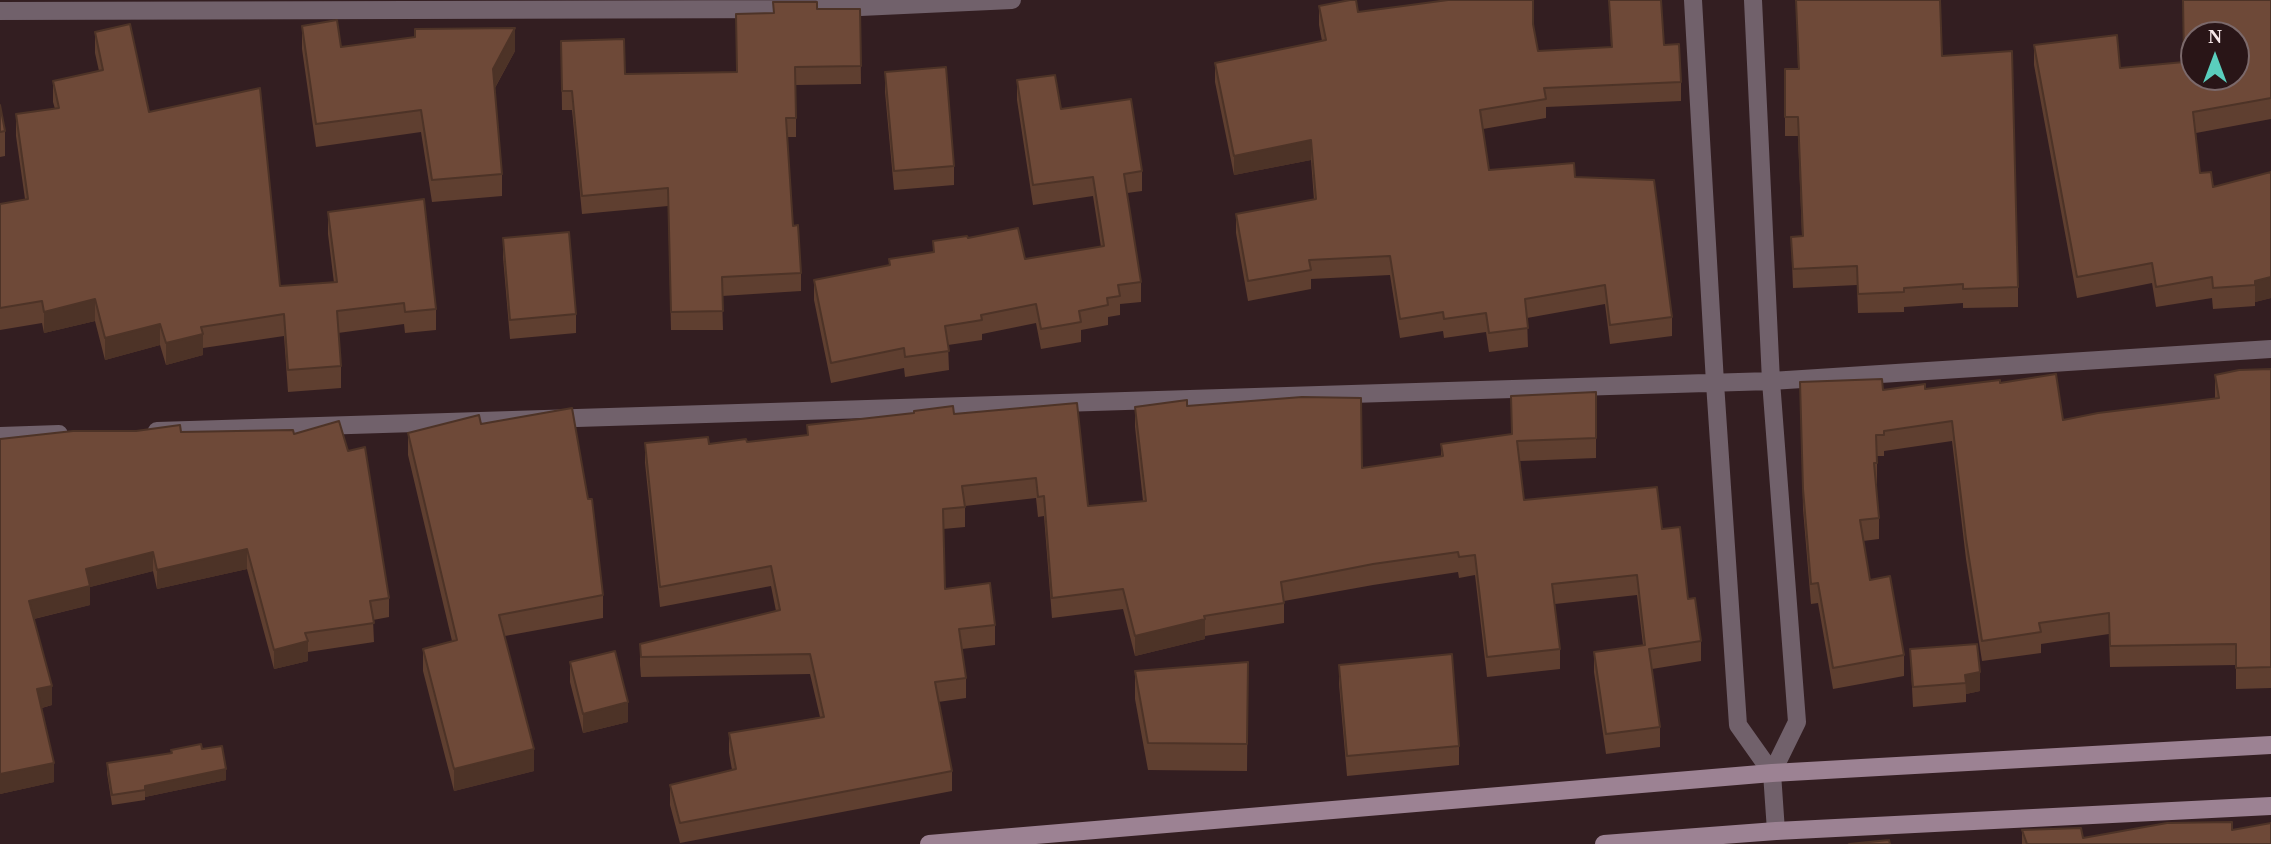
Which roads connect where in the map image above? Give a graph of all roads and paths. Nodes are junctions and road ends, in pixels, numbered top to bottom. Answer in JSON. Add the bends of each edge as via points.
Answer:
{"nodes":[{"id":1,"x":1012,"y":0,"type":"edge"},
{"id":2,"x":1693,"y":0,"type":"edge"},
{"id":3,"x":1753,"y":0,"type":"edge"},
{"id":4,"x":0,"y":11,"type":"edge"},
{"id":5,"x":2271,"y":349,"type":"edge"},
{"id":6,"x":1771,"y":381,"type":"junction"},
{"id":7,"x":1715,"y":383,"type":"junction"},
{"id":8,"x":139,"y":432,"type":"edge"},
{"id":9,"x":70,"y":434,"type":"edge"},
{"id":10,"x":0,"y":436,"type":"edge"},
{"id":11,"x":2271,"y":745,"type":"edge"},
{"id":12,"x":1772,"y":773,"type":"junction"},
{"id":13,"x":2271,"y":806,"type":"edge"},
{"id":14,"x":1776,"y":831,"type":"junction"},
{"id":15,"x":929,"y":844,"type":"edge"},
{"id":16,"x":1604,"y":844,"type":"edge"}],
"edges":[{"from":1,"to":4,"type":"street","via":[[817,9]]},
{"from":2,"to":7,"type":"street"},
{"from":3,"to":6,"type":"street"},
{"from":5,"to":6,"type":"street"},
{"from":6,"to":7,"type":"street"},
{"from":6,"to":12,"type":"street","via":[[1797,722]]},
{"from":7,"to":8,"type":"street"},
{"from":7,"to":12,"type":"street","via":[[1738,725]]},
{"from":9,"to":10,"type":"street"},
{"from":11,"to":12,"type":"street"},
{"from":12,"to":14,"type":"street"},
{"from":12,"to":15,"type":"street"},
{"from":13,"to":14,"type":"street"},
{"from":14,"to":16,"type":"street"}]}
